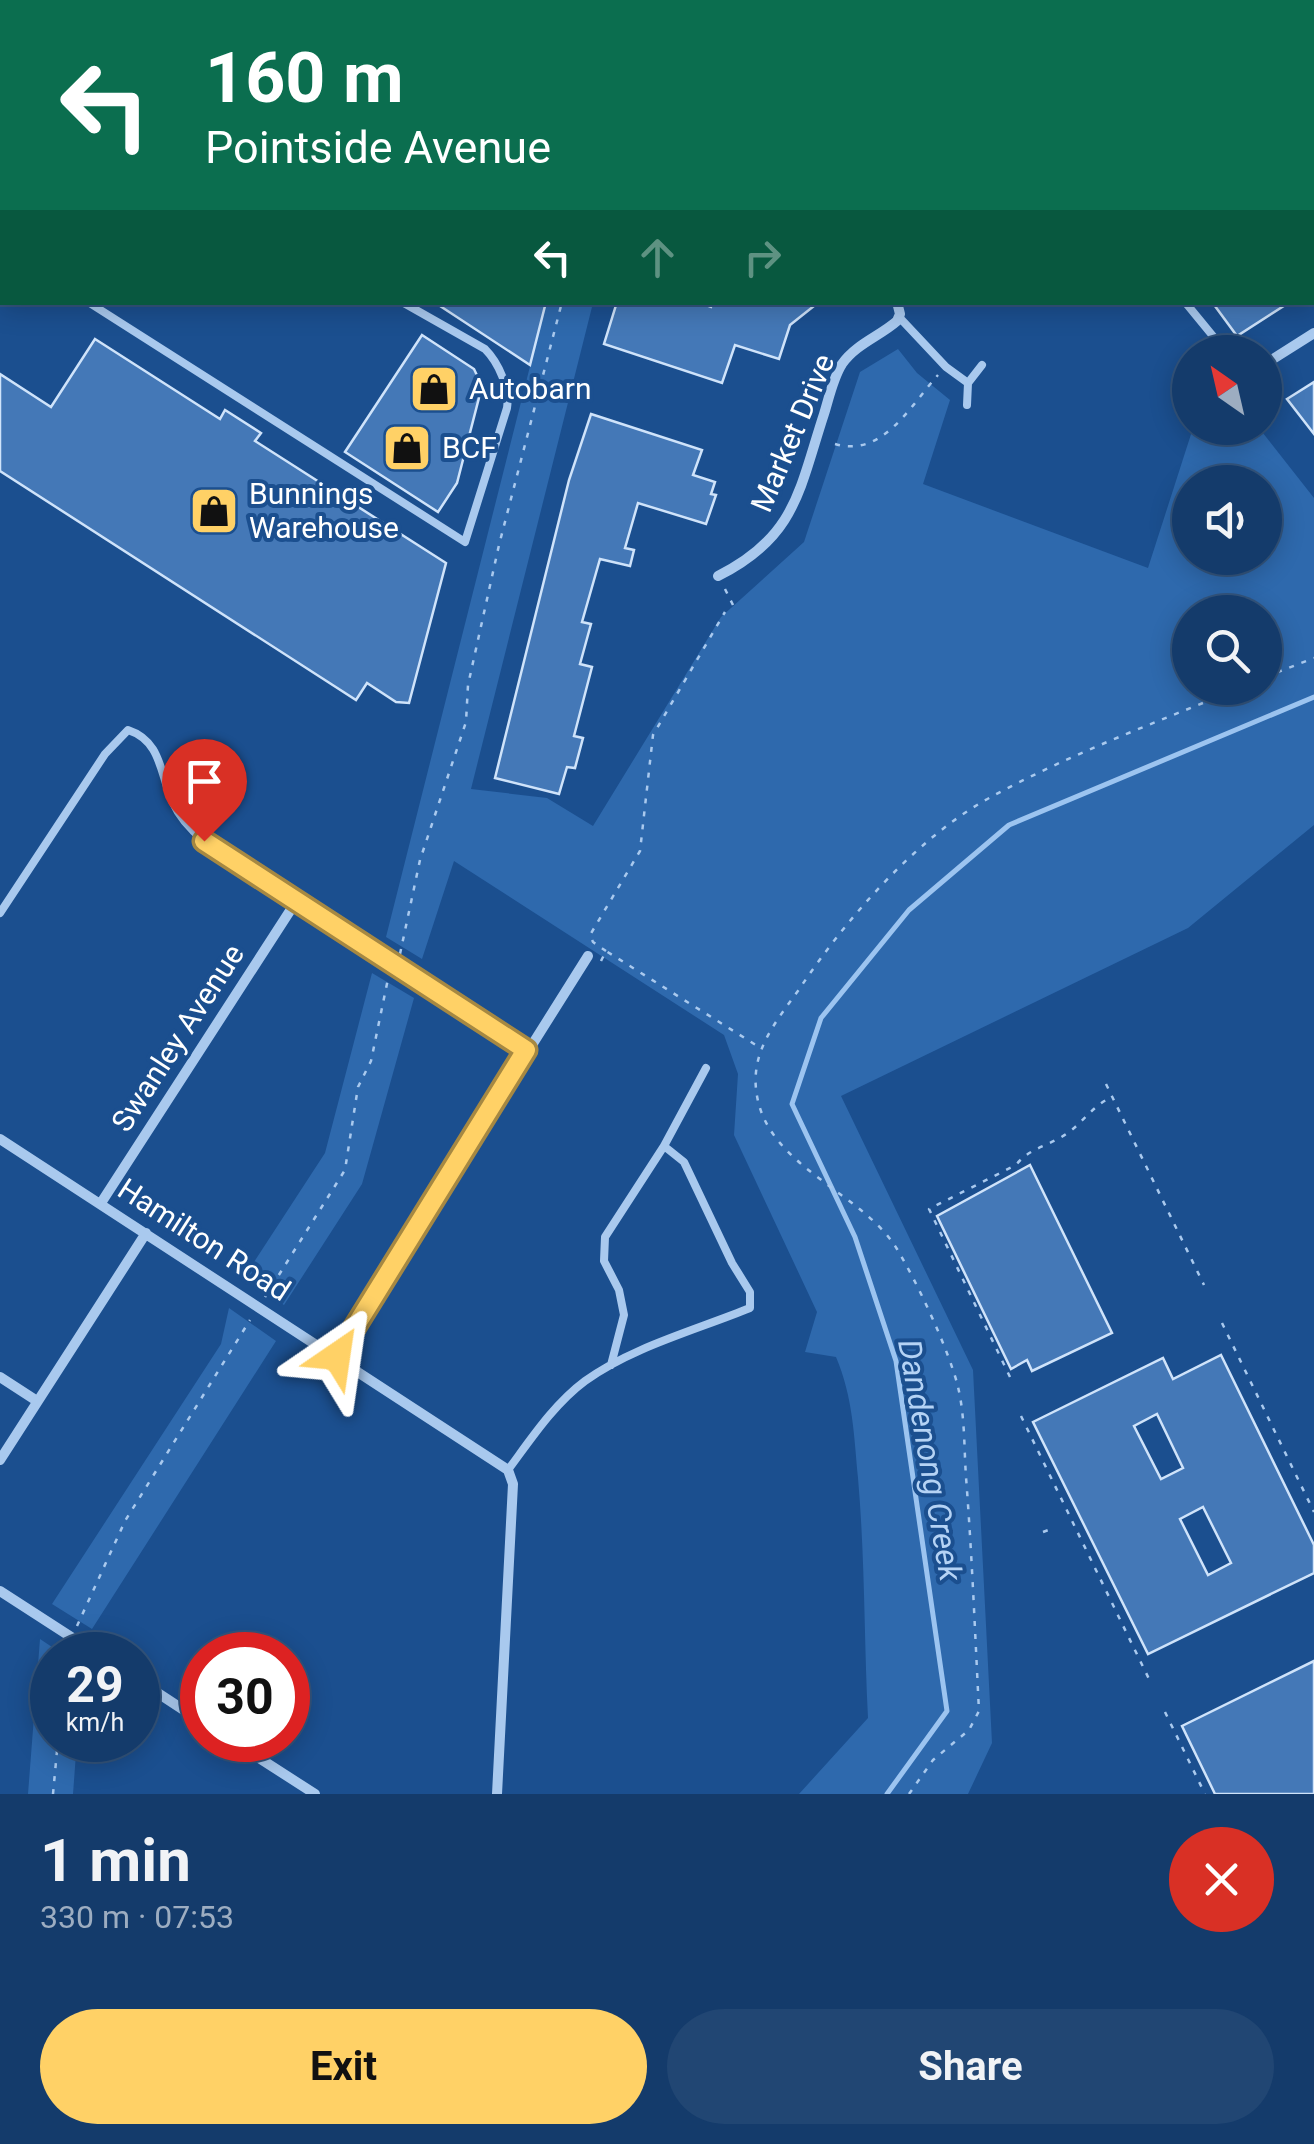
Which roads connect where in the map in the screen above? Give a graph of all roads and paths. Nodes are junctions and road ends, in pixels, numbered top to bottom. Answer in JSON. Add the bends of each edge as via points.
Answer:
{"nodes":[{"id":1,"x":87,"y":305,"type":"edge"},
{"id":2,"x":92,"y":305,"type":"edge"},
{"id":3,"x":407,"y":305,"type":"edge"},
{"id":4,"x":561,"y":305,"type":"edge"},
{"id":5,"x":898,"y":305,"type":"edge"},
{"id":6,"x":1187,"y":305,"type":"edge"},
{"id":7,"x":101,"y":311,"type":"junction"},
{"id":8,"x":900,"y":317,"type":"junction"},
{"id":9,"x":1314,"y":333,"type":"edge"},
{"id":10,"x":1212,"y":335,"type":"edge"},
{"id":11,"x":1282,"y":353,"type":"edge"},
{"id":12,"x":982,"y":365,"type":"dead end"},
{"id":13,"x":946,"y":367,"type":"junction"},
{"id":14,"x":968,"y":383,"type":"junction"},
{"id":15,"x":967,"y":405,"type":"dead end"},
{"id":16,"x":835,"y":444,"type":"dead end"},
{"id":17,"x":718,"y":576,"type":"joint"},
{"id":18,"x":733,"y":606,"type":"dead end"},
{"id":19,"x":724,"y":612,"type":"dead end"},
{"id":20,"x":1314,"y":658,"type":"edge"},
{"id":21,"x":1282,"y":670,"type":"edge"},
{"id":22,"x":1199,"y":705,"type":"edge"},
{"id":23,"x":204,"y":841,"type":"joint"},
{"id":24,"x":297,"y":900,"type":"junction"},
{"id":25,"x":0,"y":913,"type":"edge"},
{"id":26,"x":402,"y":950,"type":"dead end"},
{"id":27,"x":606,"y":951,"type":"junction"},
{"id":28,"x":588,"y":956,"type":"joint"},
{"id":29,"x":386,"y":977,"type":"dead end"},
{"id":30,"x":760,"y":1047,"type":"junction"},
{"id":31,"x":526,"y":1050,"type":"junction"},
{"id":32,"x":706,"y":1068,"type":"dead end"},
{"id":33,"x":1106,"y":1084,"type":"dead end"},
{"id":34,"x":1112,"y":1097,"type":"junction"},
{"id":35,"x":0,"y":1139,"type":"edge"},
{"id":36,"x":664,"y":1146,"type":"junction"},
{"id":37,"x":101,"y":1203,"type":"junction"},
{"id":38,"x":146,"y":1233,"type":"junction"},
{"id":39,"x":1204,"y":1285,"type":"dead end"},
{"id":40,"x":269,"y":1291,"type":"dead end"},
{"id":41,"x":251,"y":1319,"type":"dead end"},
{"id":42,"x":1222,"y":1323,"type":"dead end"},
{"id":43,"x":337,"y":1356,"type":"junction"},
{"id":44,"x":611,"y":1365,"type":"junction"},
{"id":45,"x":0,"y":1377,"type":"edge"},
{"id":46,"x":1010,"y":1378,"type":"dead end"},
{"id":47,"x":37,"y":1402,"type":"junction"},
{"id":48,"x":1021,"y":1416,"type":"dead end"},
{"id":49,"x":0,"y":1460,"type":"edge"},
{"id":50,"x":508,"y":1470,"type":"junction"},
{"id":51,"x":1314,"y":1512,"type":"edge"},
{"id":52,"x":1050,"y":1529,"type":"dead end"},
{"id":53,"x":1043,"y":1532,"type":"dead end"},
{"id":54,"x":0,"y":1592,"type":"edge"},
{"id":55,"x":78,"y":1625,"type":"dead end"},
{"id":56,"x":63,"y":1632,"type":"edge"},
{"id":57,"x":1149,"y":1679,"type":"dead end"},
{"id":58,"x":1165,"y":1712,"type":"dead end"},
{"id":59,"x":56,"y":1762,"type":"edge"},
{"id":60,"x":265,"y":1762,"type":"edge"},
{"id":61,"x":53,"y":1794,"type":"edge"},
{"id":62,"x":315,"y":1794,"type":"edge"},
{"id":63,"x":497,"y":1794,"type":"edge"},
{"id":64,"x":910,"y":1794,"type":"edge"},
{"id":65,"x":1205,"y":1794,"type":"edge"}],
"edges":[{"from":1,"to":7,"type":"lane"},
{"from":2,"to":7,"type":"lane"},
{"from":3,"to":7,"type":"lane","via":[[486,349],[508,392],[466,542]]},
{"from":4,"to":26,"type":"path","via":[[499,545],[466,722],[420,860]]},
{"from":5,"to":8,"type":"street"},
{"from":6,"to":10,"type":"lane"},
{"from":8,"to":13,"type":"lane"},
{"from":8,"to":17,"type":"street","name":"Market Drive","via":[[839,369],[780,531]]},
{"from":9,"to":11,"type":"street"},
{"from":12,"to":14,"type":"lane"},
{"from":13,"to":14,"type":"lane"},
{"from":13,"to":16,"type":"path","via":[[882,438],[860,446]]},
{"from":14,"to":15,"type":"lane"},
{"from":17,"to":18,"type":"path"},
{"from":19,"to":27,"type":"path","via":[[652,735],[640,850],[590,935]]},
{"from":20,"to":21,"type":"path"},
{"from":22,"to":30,"type":"path","via":[[990,797],[962,816],[856,914]]},
{"from":23,"to":24,"type":"street"},
{"from":23,"to":25,"type":"lane","via":[[172,803],[157,755],[143,735],[128,730],[105,754]]},
{"from":24,"to":31,"type":"street"},
{"from":24,"to":37,"type":"street","name":"Swanley Avenue"},
{"from":27,"to":28,"type":"path","via":[[600,963]]},
{"from":27,"to":30,"type":"path"},
{"from":28,"to":31,"type":"street"},
{"from":29,"to":40,"type":"path","via":[[345,1170]]},
{"from":30,"to":64,"type":"path","via":[[756,1085],[767,1123],[805,1167],[891,1239],[958,1386],[979,1711],[970,1730],[933,1760]]},
{"from":31,"to":43,"type":"street"},
{"from":32,"to":36,"type":"lane"},
{"from":33,"to":34,"type":"path"},
{"from":34,"to":39,"type":"path"},
{"from":34,"to":46,"type":"path","via":[[1016,1165],[929,1208]]},
{"from":35,"to":37,"type":"street","name":"Hamilton Road"},
{"from":36,"to":44,"type":"lane","via":[[605,1237],[604,1261],[624,1315]]},
{"from":36,"to":44,"type":"lane","via":[[684,1162],[750,1292],[750,1308]]},
{"from":37,"to":38,"type":"street","name":"Hamilton Road"},
{"from":38,"to":43,"type":"street","name":"Hamilton Road"},
{"from":38,"to":47,"type":"street"},
{"from":41,"to":55,"type":"path","via":[[125,1521]]},
{"from":42,"to":51,"type":"path"},
{"from":43,"to":50,"type":"street","name":"Hamilton Road"},
{"from":44,"to":50,"type":"lane","via":[[548,1416]]},
{"from":45,"to":47,"type":"street"},
{"from":47,"to":49,"type":"street"},
{"from":48,"to":57,"type":"path"},
{"from":50,"to":63,"type":"street"},
{"from":52,"to":53,"type":"path"},
{"from":54,"to":56,"type":"street"},
{"from":58,"to":65,"type":"path"},
{"from":59,"to":61,"type":"path"},
{"from":60,"to":62,"type":"street"}]}
